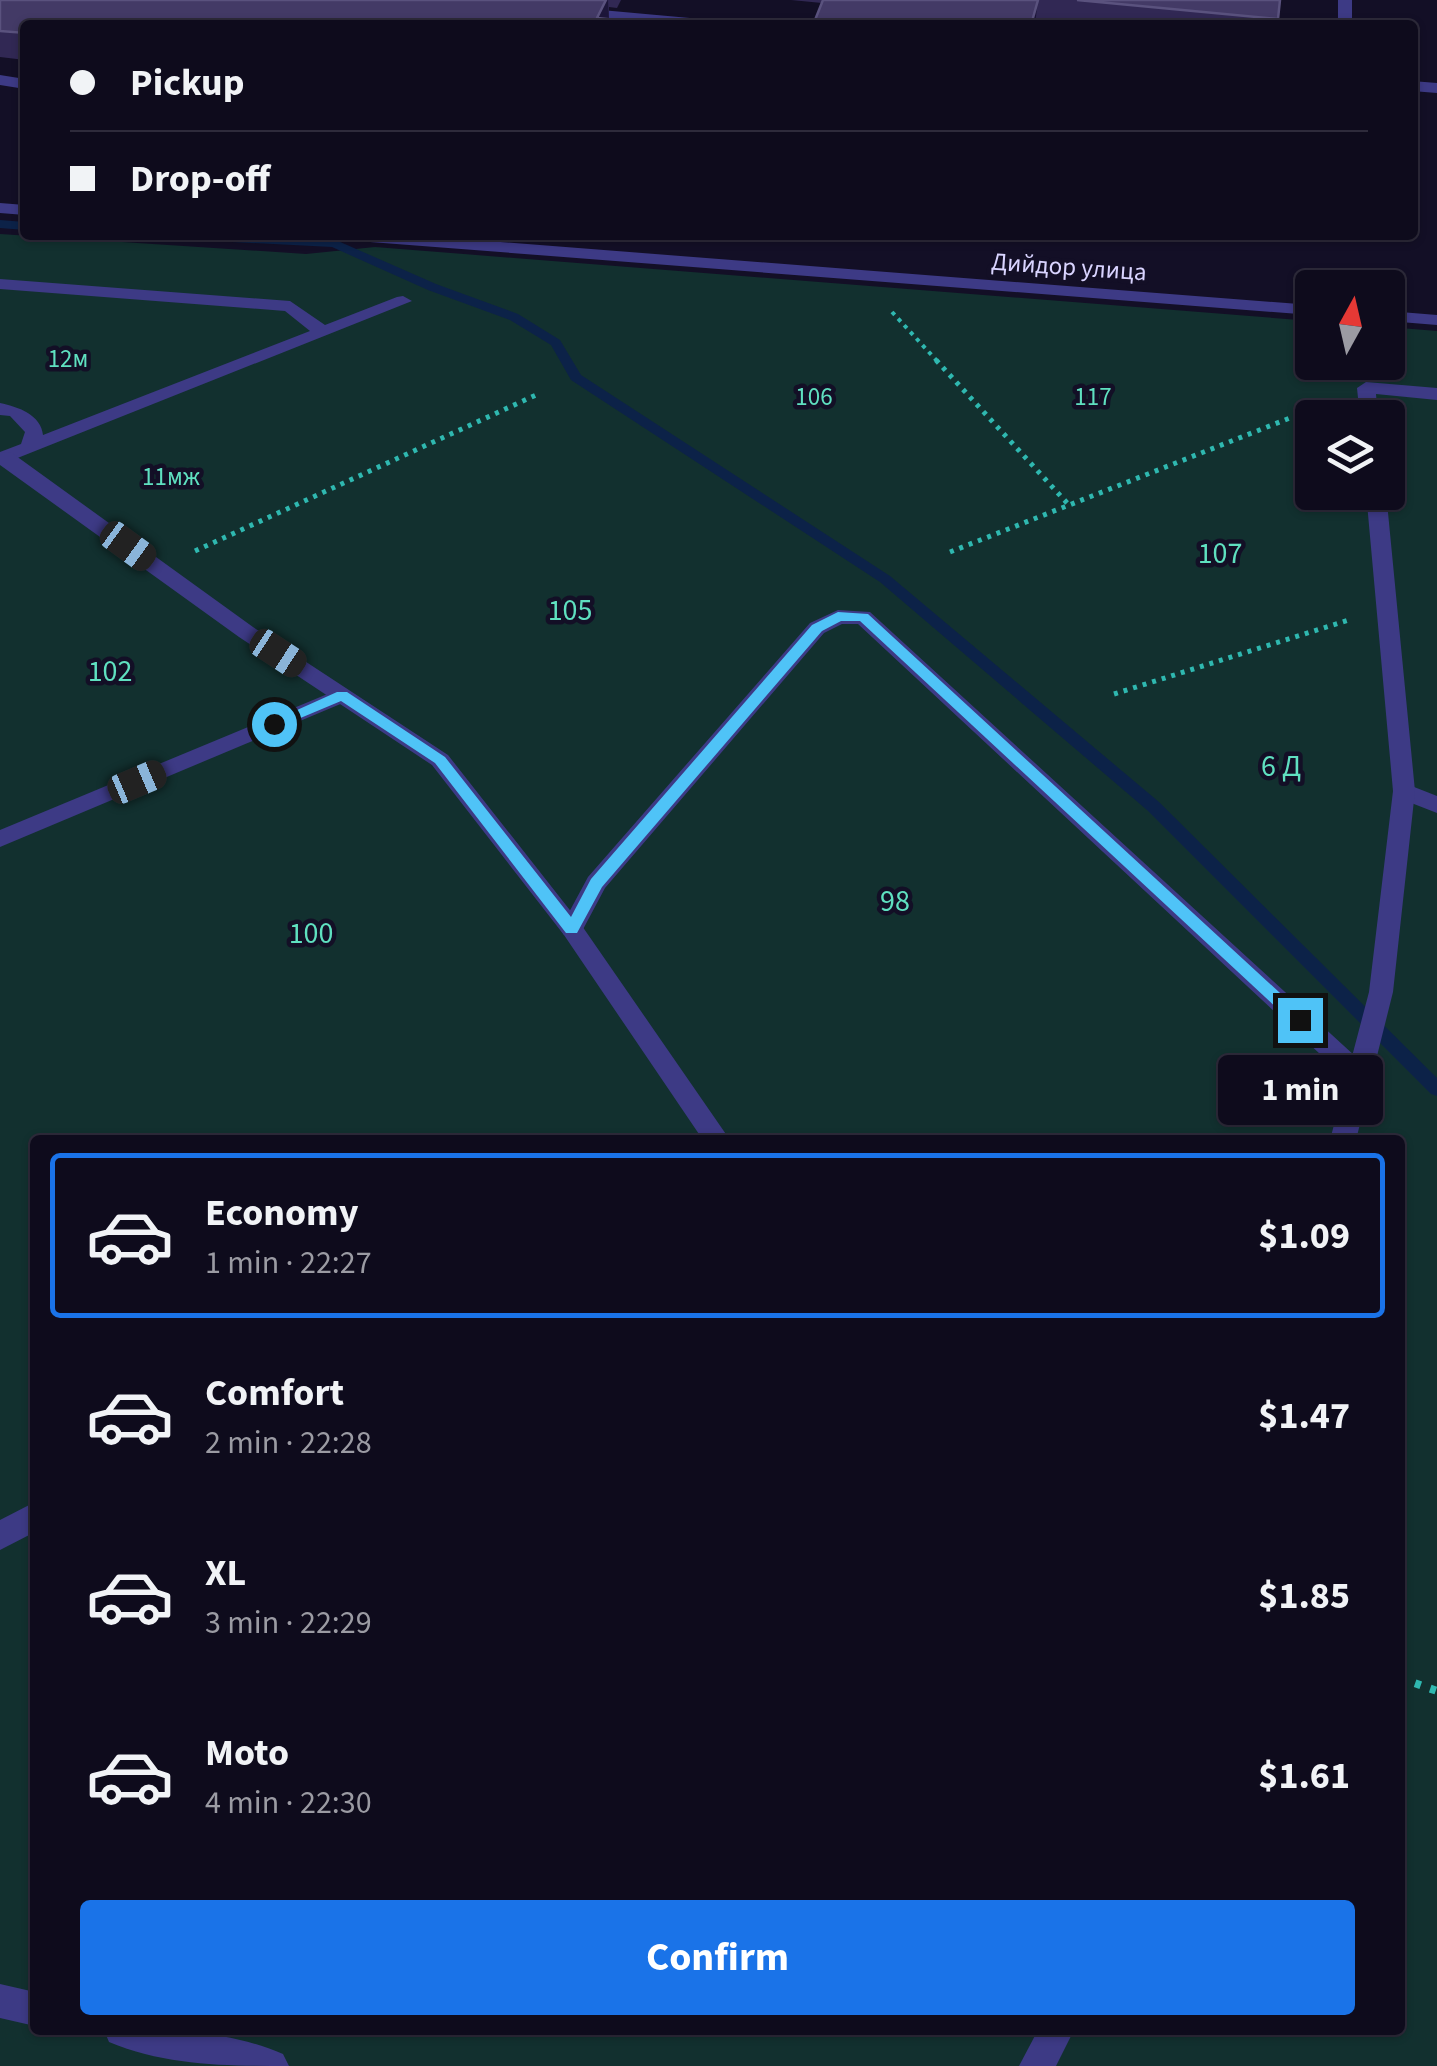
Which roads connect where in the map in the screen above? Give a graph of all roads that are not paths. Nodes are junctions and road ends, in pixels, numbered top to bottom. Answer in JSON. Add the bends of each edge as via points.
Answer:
{"nodes":[{"id":1,"x":569,"y":12,"type":"edge"},
{"id":2,"x":702,"y":17,"type":"edge"},
{"id":3,"x":409,"y":240,"type":"edge"},
{"id":4,"x":0,"y":284,"type":"edge"},
{"id":5,"x":404,"y":301,"type":"dead end"},
{"id":6,"x":1295,"y":309,"type":"edge"},
{"id":7,"x":1405,"y":317,"type":"edge"},
{"id":8,"x":1437,"y":320,"type":"edge"},
{"id":9,"x":321,"y":331,"type":"junction"},
{"id":10,"x":1437,"y":394,"type":"edge"},
{"id":11,"x":1367,"y":400,"type":"edge"},
{"id":12,"x":0,"y":409,"type":"edge"},
{"id":13,"x":30,"y":447,"type":"junction"},
{"id":14,"x":3,"y":458,"type":"edge"},
{"id":15,"x":1378,"y":510,"type":"edge"},
{"id":16,"x":342,"y":695,"type":"junction"},
{"id":17,"x":1404,"y":791,"type":"junction"},
{"id":18,"x":1437,"y":805,"type":"edge"},
{"id":19,"x":0,"y":839,"type":"edge"},
{"id":20,"x":572,"y":929,"type":"junction"},
{"id":21,"x":1358,"y":1074,"type":"junction"},
{"id":22,"x":706,"y":1135,"type":"edge"},
{"id":23,"x":1344,"y":1135,"type":"edge"},
{"id":24,"x":30,"y":1519,"type":"edge"},
{"id":25,"x":0,"y":1536,"type":"edge"},
{"id":26,"x":0,"y":2001,"type":"edge"},
{"id":27,"x":30,"y":2009,"type":"edge"},
{"id":28,"x":142,"y":2035,"type":"edge"},
{"id":29,"x":1054,"y":2035,"type":"edge"},
{"id":30,"x":271,"y":2066,"type":"edge"},
{"id":31,"x":1037,"y":2066,"type":"edge"}],
"edges":[{"from":1,"to":2,"type":"street"},
{"from":3,"to":6,"type":"street","name":"Дийдор улица"},
{"from":4,"to":9,"type":"street","via":[[290,306]]},
{"from":5,"to":9,"type":"street"},
{"from":7,"to":8,"type":"street"},
{"from":9,"to":13,"type":"street"},
{"from":10,"to":11,"type":"street","via":[[1366,388]]},
{"from":12,"to":13,"type":"street","via":[[16,412],[35,431]]},
{"from":13,"to":14,"type":"street"},
{"from":14,"to":16,"type":"street"},
{"from":15,"to":17,"type":"street"},
{"from":16,"to":19,"type":"street"},
{"from":16,"to":20,"type":"street","via":[[440,760]]},
{"from":17,"to":18,"type":"street"},
{"from":17,"to":21,"type":"street","via":[[1381,992]]},
{"from":20,"to":21,"type":"street","via":[[596,883],[817,628],[838,617],[863,617]]},
{"from":20,"to":22,"type":"street"},
{"from":21,"to":23,"type":"street"},
{"from":24,"to":25,"type":"street"},
{"from":26,"to":27,"type":"street"},
{"from":28,"to":30,"type":"street"},
{"from":29,"to":31,"type":"street"}]}
